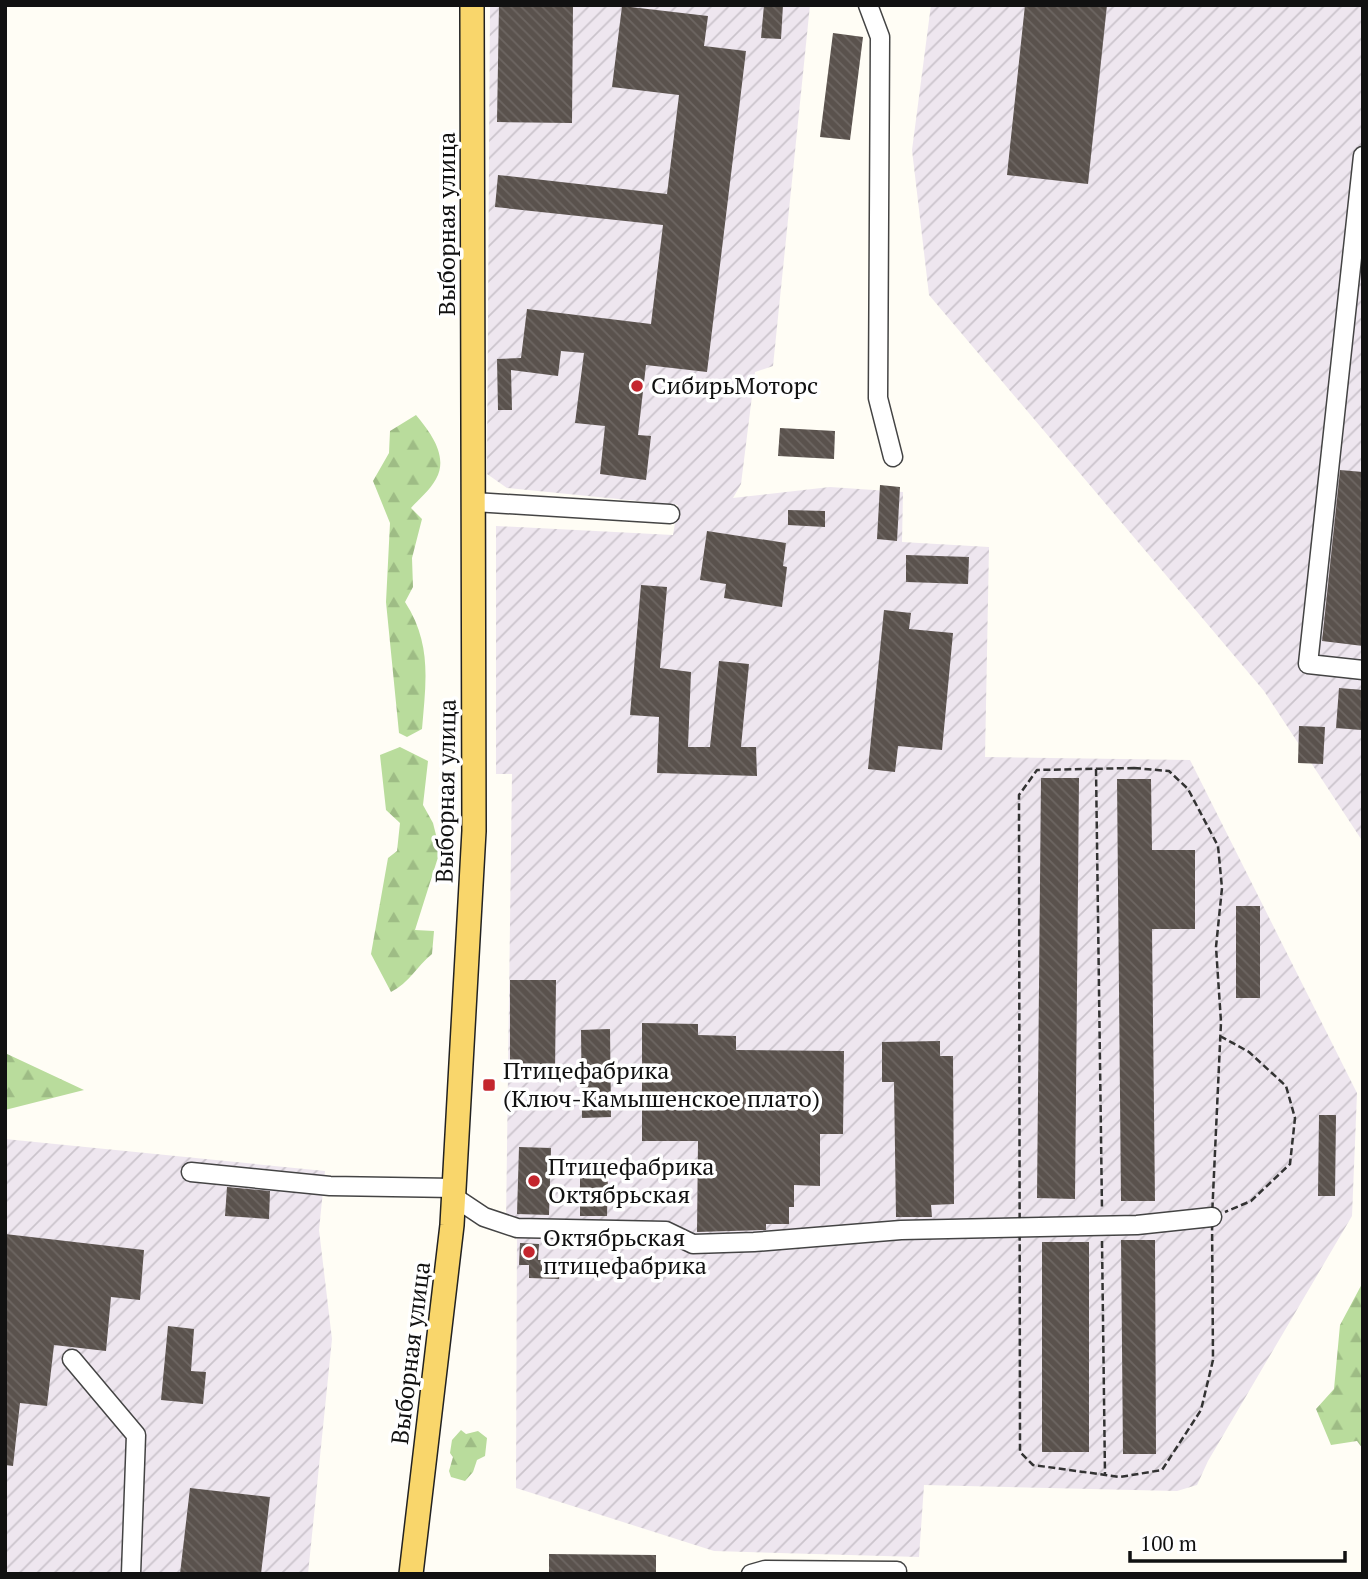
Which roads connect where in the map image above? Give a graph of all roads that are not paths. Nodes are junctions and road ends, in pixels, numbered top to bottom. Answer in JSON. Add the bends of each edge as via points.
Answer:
{"nodes":[{"id":1,"x":472,"y":5,"type":"edge"},
{"id":2,"x":868,"y":5,"type":"edge"},
{"id":3,"x":1363,"y":156,"type":"edge"},
{"id":4,"x":893,"y":457,"type":"dead end"},
{"id":5,"x":474,"y":502,"type":"junction"},
{"id":6,"x":670,"y":514,"type":"dead end"},
{"id":7,"x":1363,"y":670,"type":"edge"},
{"id":8,"x":191,"y":1172,"type":"dead end"},
{"id":9,"x":454,"y":1193,"type":"junction"},
{"id":10,"x":1212,"y":1217,"type":"road end"},
{"id":11,"x":72,"y":1359,"type":"dead end"},
{"id":12,"x":897,"y":1571,"type":"dead end"},
{"id":13,"x":131,"y":1574,"type":"edge"},
{"id":14,"x":411,"y":1574,"type":"edge"},
{"id":15,"x":751,"y":1574,"type":"edge"}],
"edges":[{"from":1,"to":5,"type":"main road","name":"Выборная улица"},
{"from":2,"to":4,"type":"lane","via":[[880,37],[878,398]]},
{"from":3,"to":7,"type":"lane","via":[[1308,664]]},
{"from":5,"to":6,"type":"lane"},
{"from":5,"to":9,"type":"main road","name":"Выборная улица","via":[[474,831]]},
{"from":8,"to":9,"type":"lane"},
{"from":9,"to":10,"type":"lane","via":[[484,1217],[517,1228],[666,1231],[692,1244],[901,1230],[1137,1225]]},
{"from":9,"to":14,"type":"main road","name":"Выборная улица"},
{"from":11,"to":13,"type":"lane","via":[[136,1436]]},
{"from":12,"to":15,"type":"lane","via":[[765,1570]]}]}
